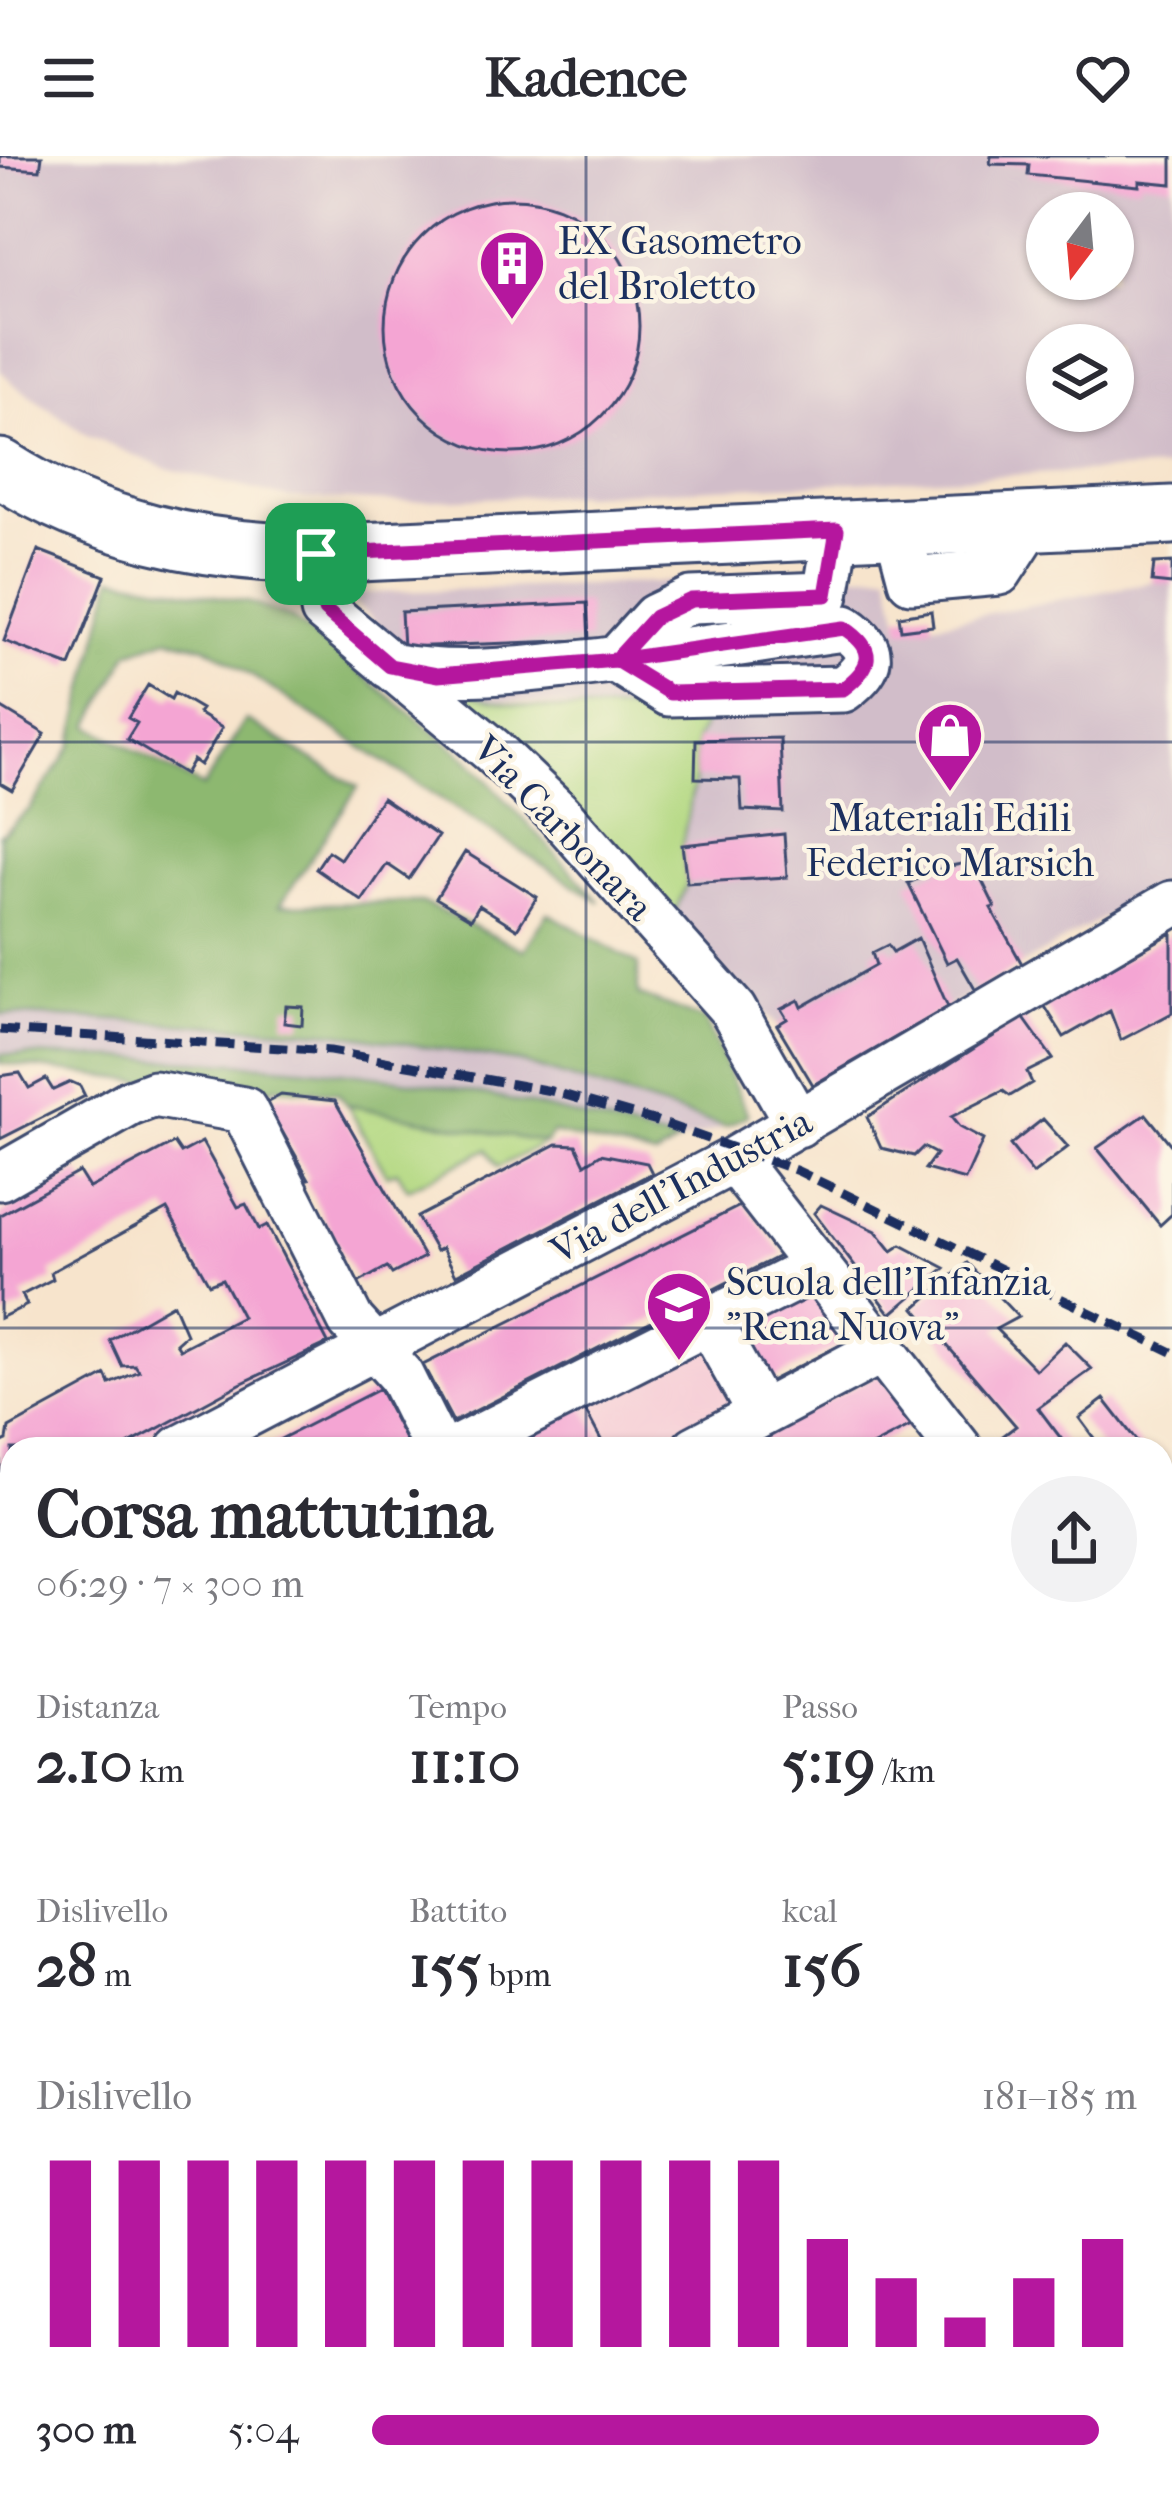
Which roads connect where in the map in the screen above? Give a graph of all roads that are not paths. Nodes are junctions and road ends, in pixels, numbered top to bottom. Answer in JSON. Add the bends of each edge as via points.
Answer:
{"nodes":[{"id":1,"x":0,"y":468,"type":"edge"},
{"id":2,"x":1172,"y":514,"type":"edge"},
{"id":3,"x":837,"y":530,"type":"junction"},
{"id":4,"x":316,"y":554,"type":"junction"},
{"id":5,"x":390,"y":666,"type":"junction"},
{"id":6,"x":1172,"y":904,"type":"edge"},
{"id":7,"x":798,"y":1124,"type":"junction"},
{"id":8,"x":734,"y":1160,"type":"junction"},
{"id":9,"x":0,"y":1177,"type":"edge"},
{"id":10,"x":817,"y":1267,"type":"junction"},
{"id":11,"x":710,"y":1321,"type":"junction"},
{"id":12,"x":376,"y":1347,"type":"junction"},
{"id":13,"x":882,"y":1350,"type":"junction"},
{"id":14,"x":761,"y":1414,"type":"junction"},
{"id":15,"x":203,"y":1437,"type":"edge"},
{"id":16,"x":431,"y":1437,"type":"edge"},
{"id":17,"x":480,"y":1437,"type":"edge"},
{"id":18,"x":718,"y":1437,"type":"edge"},
{"id":19,"x":949,"y":1437,"type":"edge"}],
"edges":[{"from":1,"to":4,"type":"main road","via":[[84,512],[151,535],[243,553]]},
{"from":2,"to":3,"type":"main road"},
{"from":3,"to":4,"type":"main road"},
{"from":3,"to":5,"type":"street","via":[[826,595],[691,600],[655,617],[616,660],[438,675]]},
{"from":4,"to":5,"type":"street","name":"Via Carbonara","via":[[325,610]]},
{"from":5,"to":7,"type":"street","name":"Via Carbonara","via":[[493,751],[622,884],[733,1010]]},
{"from":6,"to":7,"type":"street","name":"Via dell'Industria"},
{"from":7,"to":8,"type":"street","name":"Via dell'Industria"},
{"from":8,"to":10,"type":"street"},
{"from":8,"to":12,"type":"street","name":"Via dell'Industria"},
{"from":9,"to":12,"type":"street","via":[[154,1094],[244,1110],[352,1321]]},
{"from":10,"to":11,"type":"street"},
{"from":10,"to":13,"type":"street"},
{"from":11,"to":14,"type":"street"},
{"from":11,"to":17,"type":"street"},
{"from":12,"to":15,"type":"street","name":"Via dell'Industria"},
{"from":12,"to":16,"type":"street"},
{"from":13,"to":14,"type":"street"},
{"from":13,"to":19,"type":"street"},
{"from":14,"to":18,"type":"street"}]}
